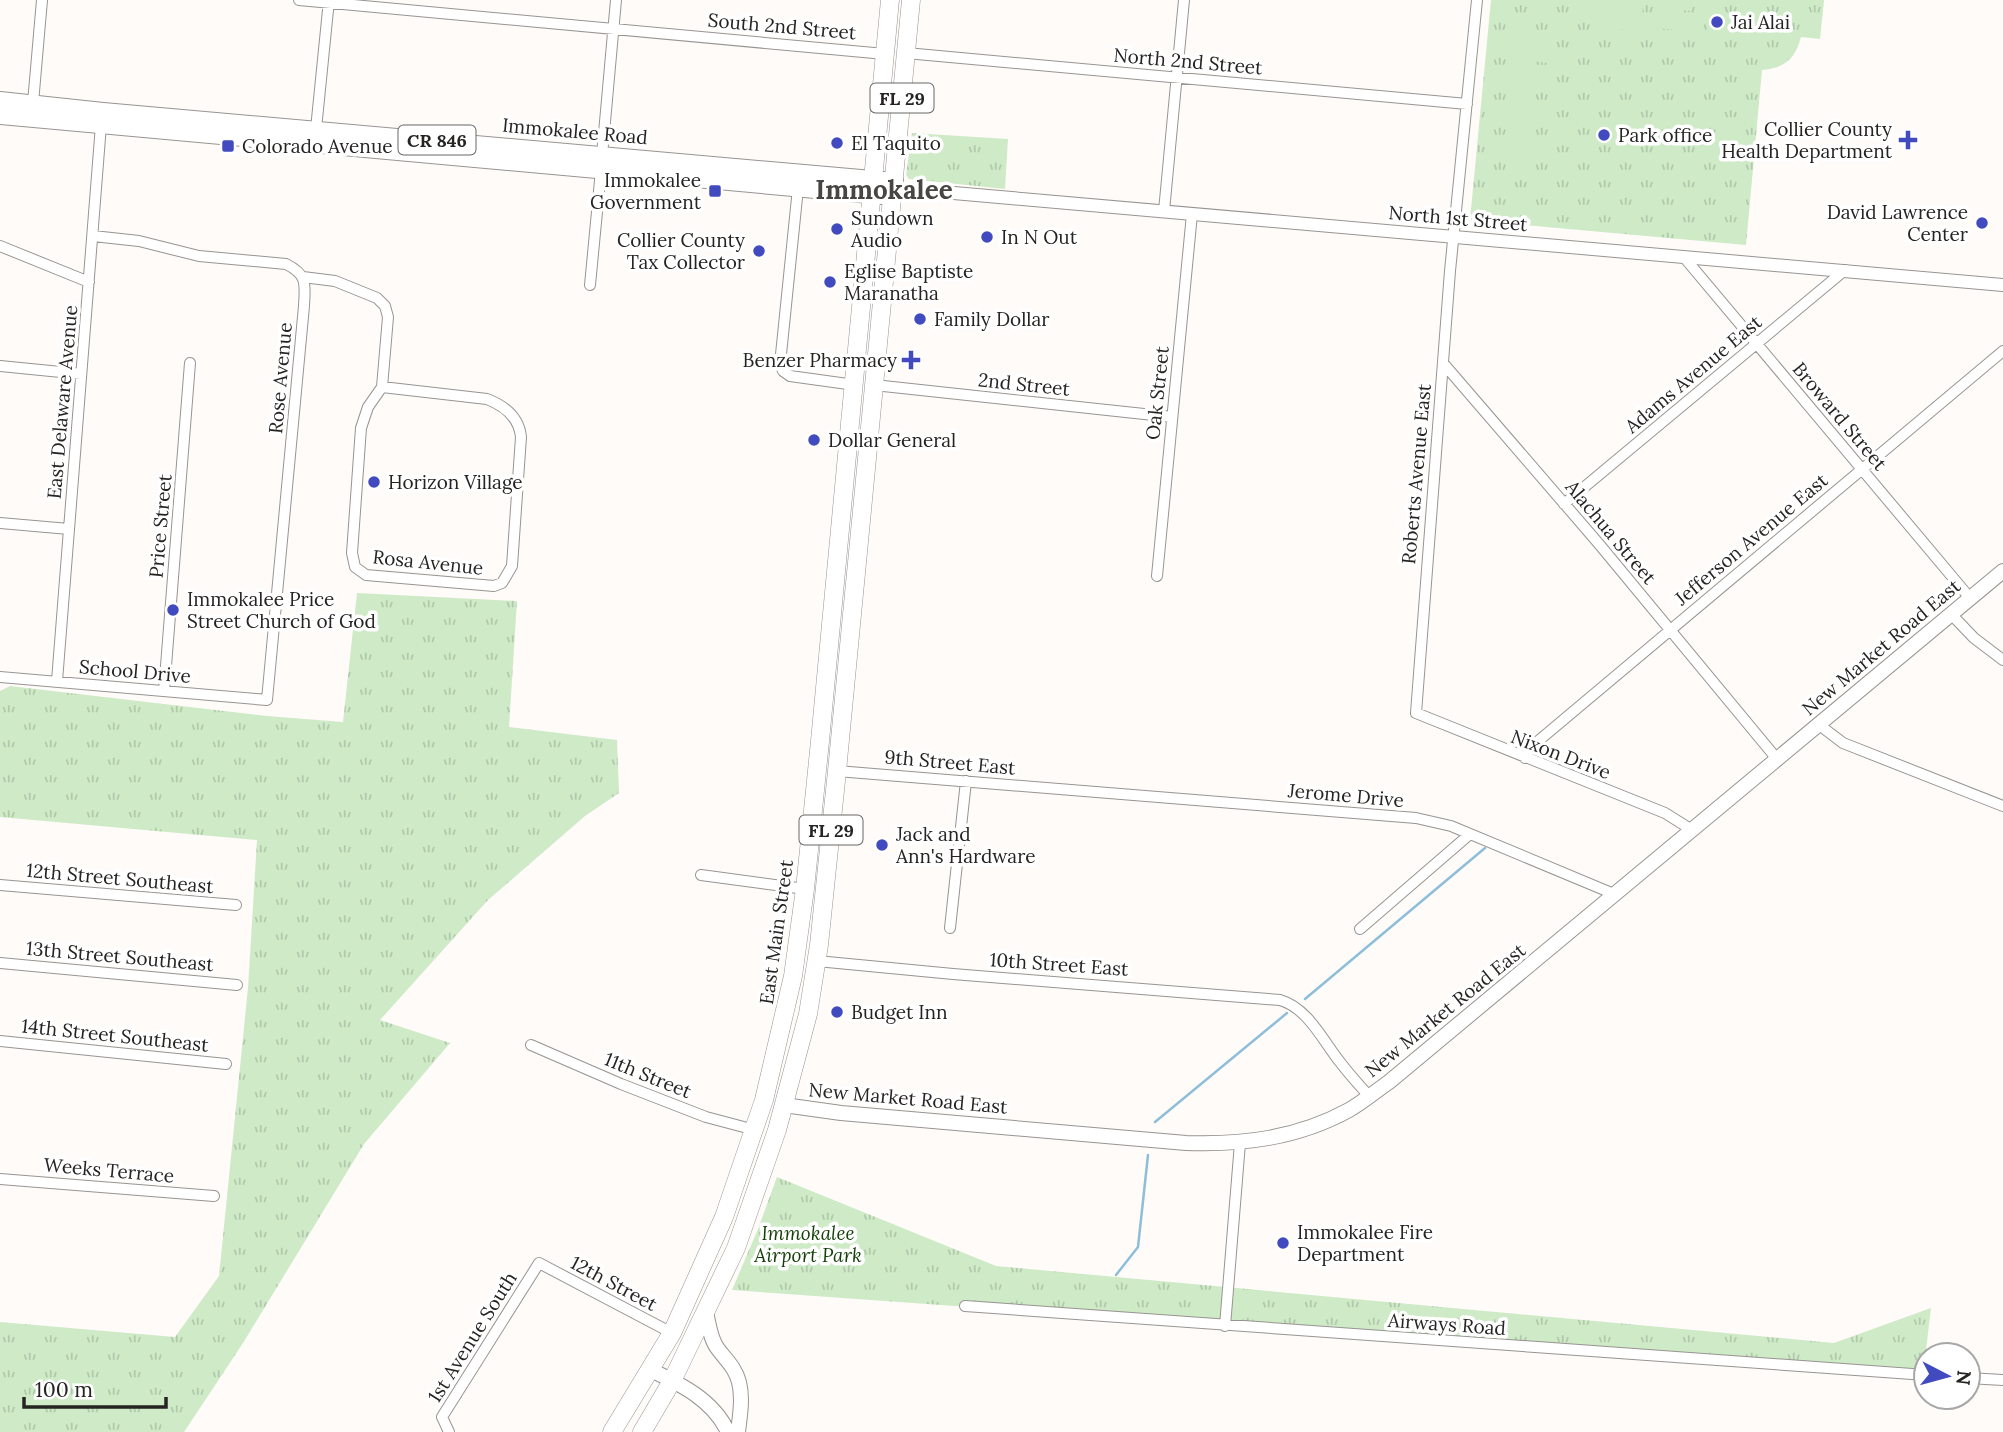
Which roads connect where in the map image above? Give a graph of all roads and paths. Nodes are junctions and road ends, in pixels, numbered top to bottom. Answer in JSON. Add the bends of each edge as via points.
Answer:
{"nodes":[{"id":1,"x":42,"y":0,"type":"edge"},
{"id":2,"x":299,"y":0,"type":"edge"},
{"id":3,"x":616,"y":0,"type":"edge"},
{"id":4,"x":890,"y":0,"type":"edge"},
{"id":5,"x":911,"y":0,"type":"edge"},
{"id":6,"x":1184,"y":0,"type":"edge"},
{"id":7,"x":1477,"y":0,"type":"edge"},
{"id":8,"x":328,"y":1,"type":"edge"},
{"id":9,"x":614,"y":27,"type":"junction"},
{"id":10,"x":906,"y":53,"type":"junction"},
{"id":11,"x":885,"y":54,"type":"junction"},
{"id":12,"x":1176,"y":78,"type":"junction"},
{"id":13,"x":0,"y":100,"type":"edge"},
{"id":14,"x":1466,"y":104,"type":"junction"},
{"id":15,"x":32,"y":111,"type":"junction"},
{"id":16,"x":0,"y":116,"type":"edge"},
{"id":17,"x":102,"y":118,"type":"junction"},
{"id":18,"x":316,"y":137,"type":"junction"},
{"id":19,"x":602,"y":162,"type":"junction"},
{"id":20,"x":739,"y":175,"type":"junction"},
{"id":21,"x":873,"y":187,"type":"junction"},
{"id":22,"x":798,"y":188,"type":"junction"},
{"id":23,"x":899,"y":190,"type":"junction"},
{"id":24,"x":1164,"y":211,"type":"junction"},
{"id":25,"x":1192,"y":214,"type":"junction"},
{"id":26,"x":93,"y":236,"type":"junction"},
{"id":27,"x":1454,"y":237,"type":"junction"},
{"id":28,"x":0,"y":246,"type":"edge"},
{"id":29,"x":1683,"y":256,"type":"junction"},
{"id":30,"x":1845,"y":270,"type":"junction"},
{"id":31,"x":303,"y":277,"type":"junction"},
{"id":32,"x":89,"y":282,"type":"junction"},
{"id":33,"x":590,"y":285,"type":"dead end"},
{"id":34,"x":2003,"y":285,"type":"edge"},
{"id":35,"x":1756,"y":343,"type":"junction"},
{"id":36,"x":2003,"y":351,"type":"edge"},
{"id":37,"x":190,"y":363,"type":"dead end"},
{"id":38,"x":1443,"y":363,"type":"junction"},
{"id":39,"x":0,"y":366,"type":"edge"},
{"id":40,"x":81,"y":374,"type":"junction"},
{"id":41,"x":855,"y":385,"type":"junction"},
{"id":42,"x":874,"y":386,"type":"junction"},
{"id":43,"x":382,"y":387,"type":"junction"},
{"id":44,"x":1171,"y":417,"type":"junction"},
{"id":45,"x":1861,"y":469,"type":"junction"},
{"id":46,"x":1564,"y":505,"type":"junction"},
{"id":47,"x":0,"y":523,"type":"edge"},
{"id":48,"x":69,"y":529,"type":"junction"},
{"id":49,"x":2003,"y":570,"type":"edge"},
{"id":50,"x":1157,"y":576,"type":"dead end"},
{"id":51,"x":1970,"y":598,"type":"junction"},
{"id":52,"x":1951,"y":614,"type":"junction"},
{"id":53,"x":1670,"y":629,"type":"junction"},
{"id":54,"x":2003,"y":660,"type":"edge"},
{"id":55,"x":0,"y":677,"type":"edge"},
{"id":56,"x":57,"y":681,"type":"junction"},
{"id":57,"x":164,"y":691,"type":"junction"},
{"id":58,"x":267,"y":700,"type":"joint"},
{"id":59,"x":1416,"y":713,"type":"joint"},
{"id":60,"x":1818,"y":724,"type":"junction"},
{"id":61,"x":1525,"y":758,"type":"junction"},
{"id":62,"x":1777,"y":759,"type":"junction"},
{"id":63,"x":818,"y":768,"type":"junction"},
{"id":64,"x":837,"y":771,"type":"junction"},
{"id":65,"x":966,"y":781,"type":"junction"},
{"id":66,"x":1060,"y":789,"type":"joint"},
{"id":67,"x":2003,"y":806,"type":"edge"},
{"id":68,"x":1692,"y":830,"type":"junction"},
{"id":69,"x":1470,"y":834,"type":"junction"},
{"id":70,"x":701,"y":875,"type":"dead end"},
{"id":71,"x":0,"y":885,"type":"edge"},
{"id":72,"x":805,"y":889,"type":"junction"},
{"id":73,"x":1615,"y":894,"type":"junction"},
{"id":74,"x":236,"y":905,"type":"dead end"},
{"id":75,"x":950,"y":928,"type":"dead end"},
{"id":76,"x":1360,"y":929,"type":"dead end"},
{"id":77,"x":817,"y":961,"type":"junction"},
{"id":78,"x":0,"y":962,"type":"edge"},
{"id":79,"x":237,"y":985,"type":"dead end"},
{"id":80,"x":0,"y":1041,"type":"edge"},
{"id":81,"x":531,"y":1045,"type":"dead end"},
{"id":82,"x":226,"y":1064,"type":"dead end"},
{"id":83,"x":1369,"y":1096,"type":"junction"},
{"id":84,"x":764,"y":1100,"type":"junction"},
{"id":85,"x":785,"y":1105,"type":"junction"},
{"id":86,"x":755,"y":1130,"type":"junction"},
{"id":87,"x":1240,"y":1143,"type":"junction"},
{"id":88,"x":0,"y":1179,"type":"edge"},
{"id":89,"x":215,"y":1196,"type":"dead end"},
{"id":90,"x":539,"y":1263,"type":"joint"},
{"id":91,"x":965,"y":1306,"type":"dead end"},
{"id":92,"x":706,"y":1312,"type":"junction"},
{"id":93,"x":1225,"y":1326,"type":"junction"},
{"id":94,"x":672,"y":1334,"type":"junction"},
{"id":95,"x":651,"y":1370,"type":"junction"},
{"id":96,"x":1912,"y":1374,"type":"edge"},
{"id":97,"x":1982,"y":1379,"type":"edge"},
{"id":98,"x":2003,"y":1380,"type":"edge"},
{"id":99,"x":672,"y":1381,"type":"junction"},
{"id":100,"x":448,"y":1432,"type":"edge"},
{"id":101,"x":612,"y":1432,"type":"edge"},
{"id":102,"x":642,"y":1432,"type":"edge"},
{"id":103,"x":728,"y":1432,"type":"edge"},
{"id":104,"x":738,"y":1432,"type":"edge"}],
"edges":[{"from":1,"to":15,"type":"street"},
{"from":2,"to":8,"type":"street","name":"South 2nd Street"},
{"from":3,"to":9,"type":"street"},
{"from":4,"to":11,"type":"highway","number":"FL 29"},
{"from":5,"to":10,"type":"highway","number":"FL 29"},
{"from":6,"to":12,"type":"street"},
{"from":7,"to":14,"type":"street","name":"Roberts Avenue East"},
{"from":8,"to":9,"type":"street","name":"South 2nd Street"},
{"from":8,"to":18,"type":"street"},
{"from":9,"to":11,"type":"street","name":"South 2nd Street"},
{"from":9,"to":19,"type":"street"},
{"from":10,"to":12,"type":"street","name":"North 2nd Street"},
{"from":10,"to":23,"type":"highway","number":"FL 29"},
{"from":11,"to":21,"type":"highway","number":"FL 29"},
{"from":12,"to":14,"type":"street","name":"North 2nd Street"},
{"from":12,"to":24,"type":"street"},
{"from":13,"to":15,"type":"main road","name":"Immokalee Road","number":"CR 846"},
{"from":14,"to":27,"type":"street","name":"Roberts Avenue East"},
{"from":15,"to":16,"type":"main road","name":"Immokalee Road","number":"CR 846"},
{"from":15,"to":17,"type":"main road","name":"Immokalee Road","number":"CR 846"},
{"from":17,"to":18,"type":"main road","name":"Immokalee Road","number":"CR 846"},
{"from":17,"to":26,"type":"street","name":"East Delaware Avenue"},
{"from":18,"to":19,"type":"main road","name":"Immokalee Road","number":"CR 846"},
{"from":19,"to":20,"type":"main road","name":"Immokalee Road","number":"CR 846"},
{"from":19,"to":33,"type":"street"},
{"from":20,"to":21,"type":"main road","name":"Immokalee Road","number":"CR 846"},
{"from":20,"to":22,"type":"main road","name":"Immokalee Road","number":"CR 846"},
{"from":21,"to":22,"type":"main road","name":"Immokalee Road","number":"CR 846"},
{"from":21,"to":23,"type":"main road","name":"Immokalee Road","number":"CR 846"},
{"from":21,"to":41,"type":"highway","name":"East Main Street","number":"FL 29"},
{"from":22,"to":41,"type":"street","via":[[780,364],[783,371],[799,378]]},
{"from":23,"to":24,"type":"street","name":"North 1st Street"},
{"from":23,"to":42,"type":"highway","number":"FL 29"},
{"from":24,"to":25,"type":"street","name":"North 1st Street"},
{"from":25,"to":27,"type":"street","name":"North 1st Street"},
{"from":25,"to":44,"type":"street","name":"Oak Street"},
{"from":26,"to":31,"type":"street","via":[[139,241],[199,256],[286,264]]},
{"from":26,"to":32,"type":"street","name":"East Delaware Avenue"},
{"from":27,"to":29,"type":"street","name":"North 1st Street"},
{"from":27,"to":38,"type":"street","name":"Roberts Avenue East"},
{"from":28,"to":32,"type":"street"},
{"from":29,"to":30,"type":"street","name":"North 1st Street"},
{"from":29,"to":35,"type":"street","name":"Broward Street"},
{"from":30,"to":34,"type":"street","name":"North 1st Street"},
{"from":30,"to":35,"type":"street","name":"Adams Avenue East"},
{"from":31,"to":43,"type":"street","name":"Rosa Avenue","via":[[335,281],[377,298],[385,306]]},
{"from":31,"to":58,"type":"street","name":"Rose Avenue"},
{"from":32,"to":40,"type":"street","name":"East Delaware Avenue"},
{"from":35,"to":45,"type":"street","name":"Broward Street"},
{"from":35,"to":46,"type":"street","name":"Adams Avenue East"},
{"from":36,"to":45,"type":"street","name":"Jefferson Avenue East"},
{"from":37,"to":57,"type":"street","name":"Price Street"},
{"from":38,"to":46,"type":"street","name":"Alachua Street"},
{"from":38,"to":59,"type":"street","name":"Roberts Avenue East"},
{"from":39,"to":40,"type":"street"},
{"from":40,"to":48,"type":"street","name":"East Delaware Avenue"},
{"from":41,"to":42,"type":"highway"},
{"from":41,"to":63,"type":"highway","name":"East Main Street","number":"FL 29"},
{"from":42,"to":44,"type":"street","name":"2nd Street"},
{"from":42,"to":64,"type":"highway","number":"FL 29"},
{"from":43,"to":43,"type":"street","name":"Rosa Avenue","via":[[361,428],[352,553],[355,567],[366,575],[502,583],[512,566],[521,438],[513,415],[487,399]]},
{"from":44,"to":50,"type":"street","name":"Oak Street"},
{"from":45,"to":51,"type":"street","name":"Broward Street"},
{"from":45,"to":53,"type":"street","name":"Jefferson Avenue East"},
{"from":46,"to":53,"type":"street","name":"Alachua Street"},
{"from":47,"to":48,"type":"street"},
{"from":48,"to":56,"type":"street","name":"East Delaware Avenue"},
{"from":49,"to":51,"type":"main road","name":"New Market Road East"},
{"from":51,"to":52,"type":"main road","name":"New Market Road East"},
{"from":52,"to":54,"type":"street"},
{"from":52,"to":60,"type":"main road","name":"New Market Road East"},
{"from":53,"to":61,"type":"street","name":"Jefferson Avenue East","via":[[1531,747]]},
{"from":53,"to":62,"type":"street","name":"Alachua Street"},
{"from":55,"to":56,"type":"street","name":"School Drive"},
{"from":56,"to":57,"type":"street","name":"School Drive"},
{"from":57,"to":58,"type":"street","name":"School Drive"},
{"from":59,"to":61,"type":"street","name":"Nixon Drive"},
{"from":60,"to":62,"type":"main road","name":"New Market Road East"},
{"from":60,"to":67,"type":"street","via":[[1843,743]]},
{"from":61,"to":68,"type":"street","name":"Nixon Drive","via":[[1665,813]]},
{"from":62,"to":68,"type":"main road","name":"New Market Road East"},
{"from":63,"to":64,"type":"highway"},
{"from":63,"to":72,"type":"highway","name":"East Main Street","number":"FL 29"},
{"from":64,"to":65,"type":"street","name":"9th Street East"},
{"from":64,"to":77,"type":"highway","number":"FL 29"},
{"from":65,"to":66,"type":"street","name":"9th Street East"},
{"from":65,"to":75,"type":"street"},
{"from":66,"to":69,"type":"street","name":"Jerome Drive","via":[[1416,818]]},
{"from":68,"to":73,"type":"main road","name":"New Market Road East"},
{"from":69,"to":73,"type":"street","name":"Jerome Drive"},
{"from":69,"to":76,"type":"street"},
{"from":70,"to":72,"type":"street"},
{"from":71,"to":74,"type":"street","name":"12th Street Southeast"},
{"from":72,"to":84,"type":"highway","name":"East Main Street","number":"FL 29","via":[[793,976]]},
{"from":73,"to":83,"type":"main road","name":"New Market Road East"},
{"from":77,"to":83,"type":"street","name":"10th Street East","via":[[1280,1000],[1296,1007]]},
{"from":77,"to":85,"type":"highway","number":"FL 29"},
{"from":78,"to":79,"type":"street","name":"13th Street Southeast"},
{"from":80,"to":82,"type":"street","name":"14th Street Southeast"},
{"from":81,"to":86,"type":"street","name":"11th Street","via":[[706,1117]]},
{"from":83,"to":87,"type":"main road","name":"New Market Road East","via":[[1309,1128]]},
{"from":84,"to":85,"type":"highway"},
{"from":84,"to":86,"type":"highway","name":"East Main Street","number":"FL 29"},
{"from":85,"to":87,"type":"main road","name":"New Market Road East","via":[[1186,1143]]},
{"from":85,"to":92,"type":"highway","number":"FL 29","via":[[749,1213]]},
{"from":86,"to":94,"type":"highway","name":"East Main Street","number":"FL 29","via":[[724,1217]]},
{"from":87,"to":93,"type":"street"},
{"from":88,"to":89,"type":"street","name":"Weeks Terrace"},
{"from":90,"to":94,"type":"street","name":"12th Street"},
{"from":90,"to":100,"type":"street","name":"1st Avenue South","via":[[442,1417]]},
{"from":91,"to":93,"type":"street","name":"Airways Road"},
{"from":92,"to":99,"type":"highway","number":"FL 29"},
{"from":92,"to":104,"type":"main road","via":[[713,1340],[739,1383]]},
{"from":93,"to":96,"type":"street","name":"Airways Road"},
{"from":94,"to":95,"type":"highway","name":"East Main Street","number":"FL 29"},
{"from":95,"to":99,"type":"main road"},
{"from":95,"to":101,"type":"highway","name":"East Main Street","number":"FL 29"},
{"from":97,"to":98,"type":"street"},
{"from":99,"to":102,"type":"highway","number":"FL 29"},
{"from":99,"to":103,"type":"main road","via":[[714,1409]]}]}
